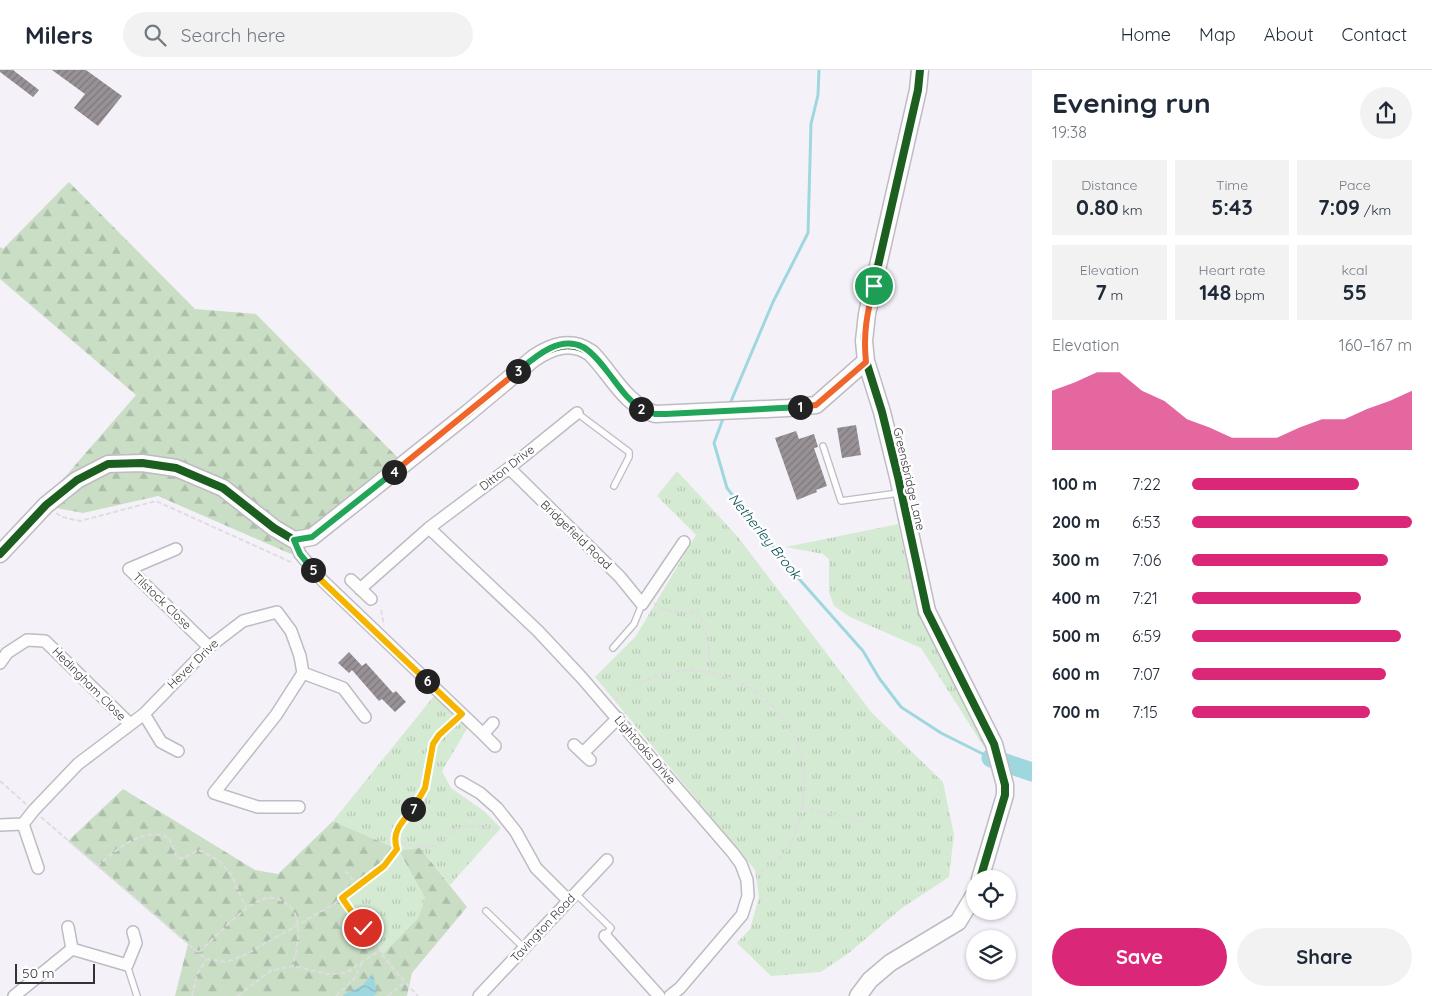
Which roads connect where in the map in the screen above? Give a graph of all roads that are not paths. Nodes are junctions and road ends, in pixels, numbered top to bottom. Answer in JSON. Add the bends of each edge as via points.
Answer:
{"nodes":[{"id":1,"x":920,"y":70,"type":"edge"},
{"id":2,"x":866,"y":362,"type":"junction"},
{"id":3,"x":577,"y":413,"type":"joint"},
{"id":4,"x":823,"y":446,"type":"dead end"},
{"id":5,"x":508,"y":468,"type":"junction"},
{"id":6,"x":614,"y":486,"type":"dead end"},
{"id":7,"x":901,"y":492,"type":"junction"},
{"id":8,"x":429,"y":528,"type":"junction"},
{"id":9,"x":294,"y":540,"type":"junction"},
{"id":10,"x":684,"y":542,"type":"dead end"},
{"id":11,"x":176,"y":549,"type":"dead end"},
{"id":12,"x":0,"y":554,"type":"edge"},
{"id":13,"x":351,"y":580,"type":"dead end"},
{"id":14,"x":360,"y":589,"type":"junction"},
{"id":15,"x":371,"y":599,"type":"dead end"},
{"id":16,"x":644,"y":600,"type":"junction"},
{"id":17,"x":209,"y":647,"type":"junction"},
{"id":18,"x":613,"y":648,"type":"dead end"},
{"id":19,"x":0,"y":663,"type":"edge"},
{"id":20,"x":302,"y":673,"type":"junction"},
{"id":21,"x":144,"y":714,"type":"junction"},
{"id":22,"x":365,"y":717,"type":"dead end"},
{"id":23,"x":618,"y":718,"type":"junction"},
{"id":24,"x":493,"y":723,"type":"dead end"},
{"id":25,"x":130,"y":724,"type":"junction"},
{"id":26,"x":483,"y":734,"type":"junction"},
{"id":27,"x":495,"y":746,"type":"dead end"},
{"id":28,"x":178,"y":751,"type":"dead end"},
{"id":29,"x":582,"y":753,"type":"dead end"},
{"id":30,"x":462,"y":782,"type":"dead end"},
{"id":31,"x":299,"y":807,"type":"dead end"},
{"id":32,"x":22,"y":824,"type":"junction"},
{"id":33,"x":0,"y":825,"type":"edge"},
{"id":34,"x":607,"y":860,"type":"dead end"},
{"id":35,"x":38,"y":868,"type":"dead end"},
{"id":36,"x":983,"y":870,"type":"edge"},
{"id":37,"x":572,"y":896,"type":"junction"},
{"id":38,"x":966,"y":909,"type":"edge"},
{"id":39,"x":486,"y":911,"type":"dead end"},
{"id":40,"x":68,"y":927,"type":"dead end"},
{"id":41,"x":134,"y":932,"type":"dead end"},
{"id":42,"x":605,"y":936,"type":"joint"},
{"id":43,"x":524,"y":948,"type":"junction"},
{"id":44,"x":72,"y":949,"type":"junction"},
{"id":45,"x":127,"y":965,"type":"junction"},
{"id":46,"x":684,"y":992,"type":"edge"},
{"id":47,"x":14,"y":996,"type":"edge"},
{"id":48,"x":137,"y":996,"type":"edge"},
{"id":49,"x":479,"y":996,"type":"edge"},
{"id":50,"x":659,"y":996,"type":"edge"},
{"id":51,"x":670,"y":996,"type":"edge"},
{"id":52,"x":858,"y":996,"type":"edge"}],
"edges":[{"from":1,"to":2,"type":"street","name":"Greensbridge Lane","via":[[867,314]]},
{"from":2,"to":7,"type":"street","name":"Greensbridge Lane"},
{"from":2,"to":9,"type":"street","via":[[816,405],[655,414],[634,404],[597,359],[582,347],[570,344],[554,347],[534,358],[312,537]]},
{"from":3,"to":5,"type":"street","name":"Ditton Drive"},
{"from":3,"to":6,"type":"lane","name":"Ditton Drive","via":[[629,452]]},
{"from":4,"to":7,"type":"lane","via":[[841,501]]},
{"from":5,"to":8,"type":"street","name":"Ditton Drive"},
{"from":5,"to":16,"type":"street","name":"Bridgefield Road"},
{"from":7,"to":36,"type":"street","name":"Greensbridge Lane","via":[[927,611],[990,735],[1005,785],[1005,795]]},
{"from":8,"to":14,"type":"street","name":"Ditton Drive"},
{"from":8,"to":23,"type":"street","name":"Lightoaks Drive","via":[[538,631]]},
{"from":9,"to":12,"type":"street","via":[[223,488],[176,468],[142,463],[108,464],[77,480],[46,506]]},
{"from":9,"to":26,"type":"street","via":[[300,554],[322,581]]},
{"from":10,"to":16,"type":"street"},
{"from":11,"to":17,"type":"street","name":"Tilstock Close","via":[[130,569]]},
{"from":13,"to":14,"type":"street"},
{"from":14,"to":15,"type":"street"},
{"from":16,"to":18,"type":"lane","via":[[634,624]]},
{"from":17,"to":20,"type":"street","name":"Hever Drive","via":[[243,621],[277,612],[291,631]]},
{"from":17,"to":21,"type":"street","name":"Hever Drive"},
{"from":19,"to":25,"type":"street","name":"Hedingham Close","via":[[7,653],[27,640],[45,641]]},
{"from":20,"to":22,"type":"street","via":[[343,688]]},
{"from":20,"to":31,"type":"street","via":[[276,715],[214,793],[258,807]]},
{"from":21,"to":25,"type":"street","name":"Hever Drive"},
{"from":21,"to":28,"type":"street","via":[[161,742]]},
{"from":23,"to":29,"type":"street"},
{"from":23,"to":46,"type":"street","name":"Lightoaks Drive","via":[[733,853],[746,880],[748,896],[742,915]]},
{"from":24,"to":26,"type":"street"},
{"from":25,"to":32,"type":"street","name":"Hever Drive","via":[[78,764]]},
{"from":26,"to":27,"type":"street"},
{"from":30,"to":37,"type":"street","via":[[497,808],[513,828],[536,868]]},
{"from":32,"to":33,"type":"street"},
{"from":32,"to":35,"type":"street"},
{"from":34,"to":37,"type":"street","name":"Tavington Road"},
{"from":37,"to":42,"type":"lane","via":[[611,928]]},
{"from":37,"to":43,"type":"street","name":"Tavington Road"},
{"from":38,"to":52,"type":"street","via":[[958,922],[890,963],[870,980]]},
{"from":39,"to":43,"type":"lane"},
{"from":40,"to":44,"type":"street"},
{"from":41,"to":45,"type":"street","via":[[136,943]]},
{"from":42,"to":50,"type":"street"},
{"from":43,"to":49,"type":"street","name":"Tavington Road"},
{"from":44,"to":45,"type":"street"},
{"from":44,"to":47,"type":"street"},
{"from":45,"to":48,"type":"lane"},
{"from":46,"to":51,"type":"street","name":"Lightoaks Drive"}]}
